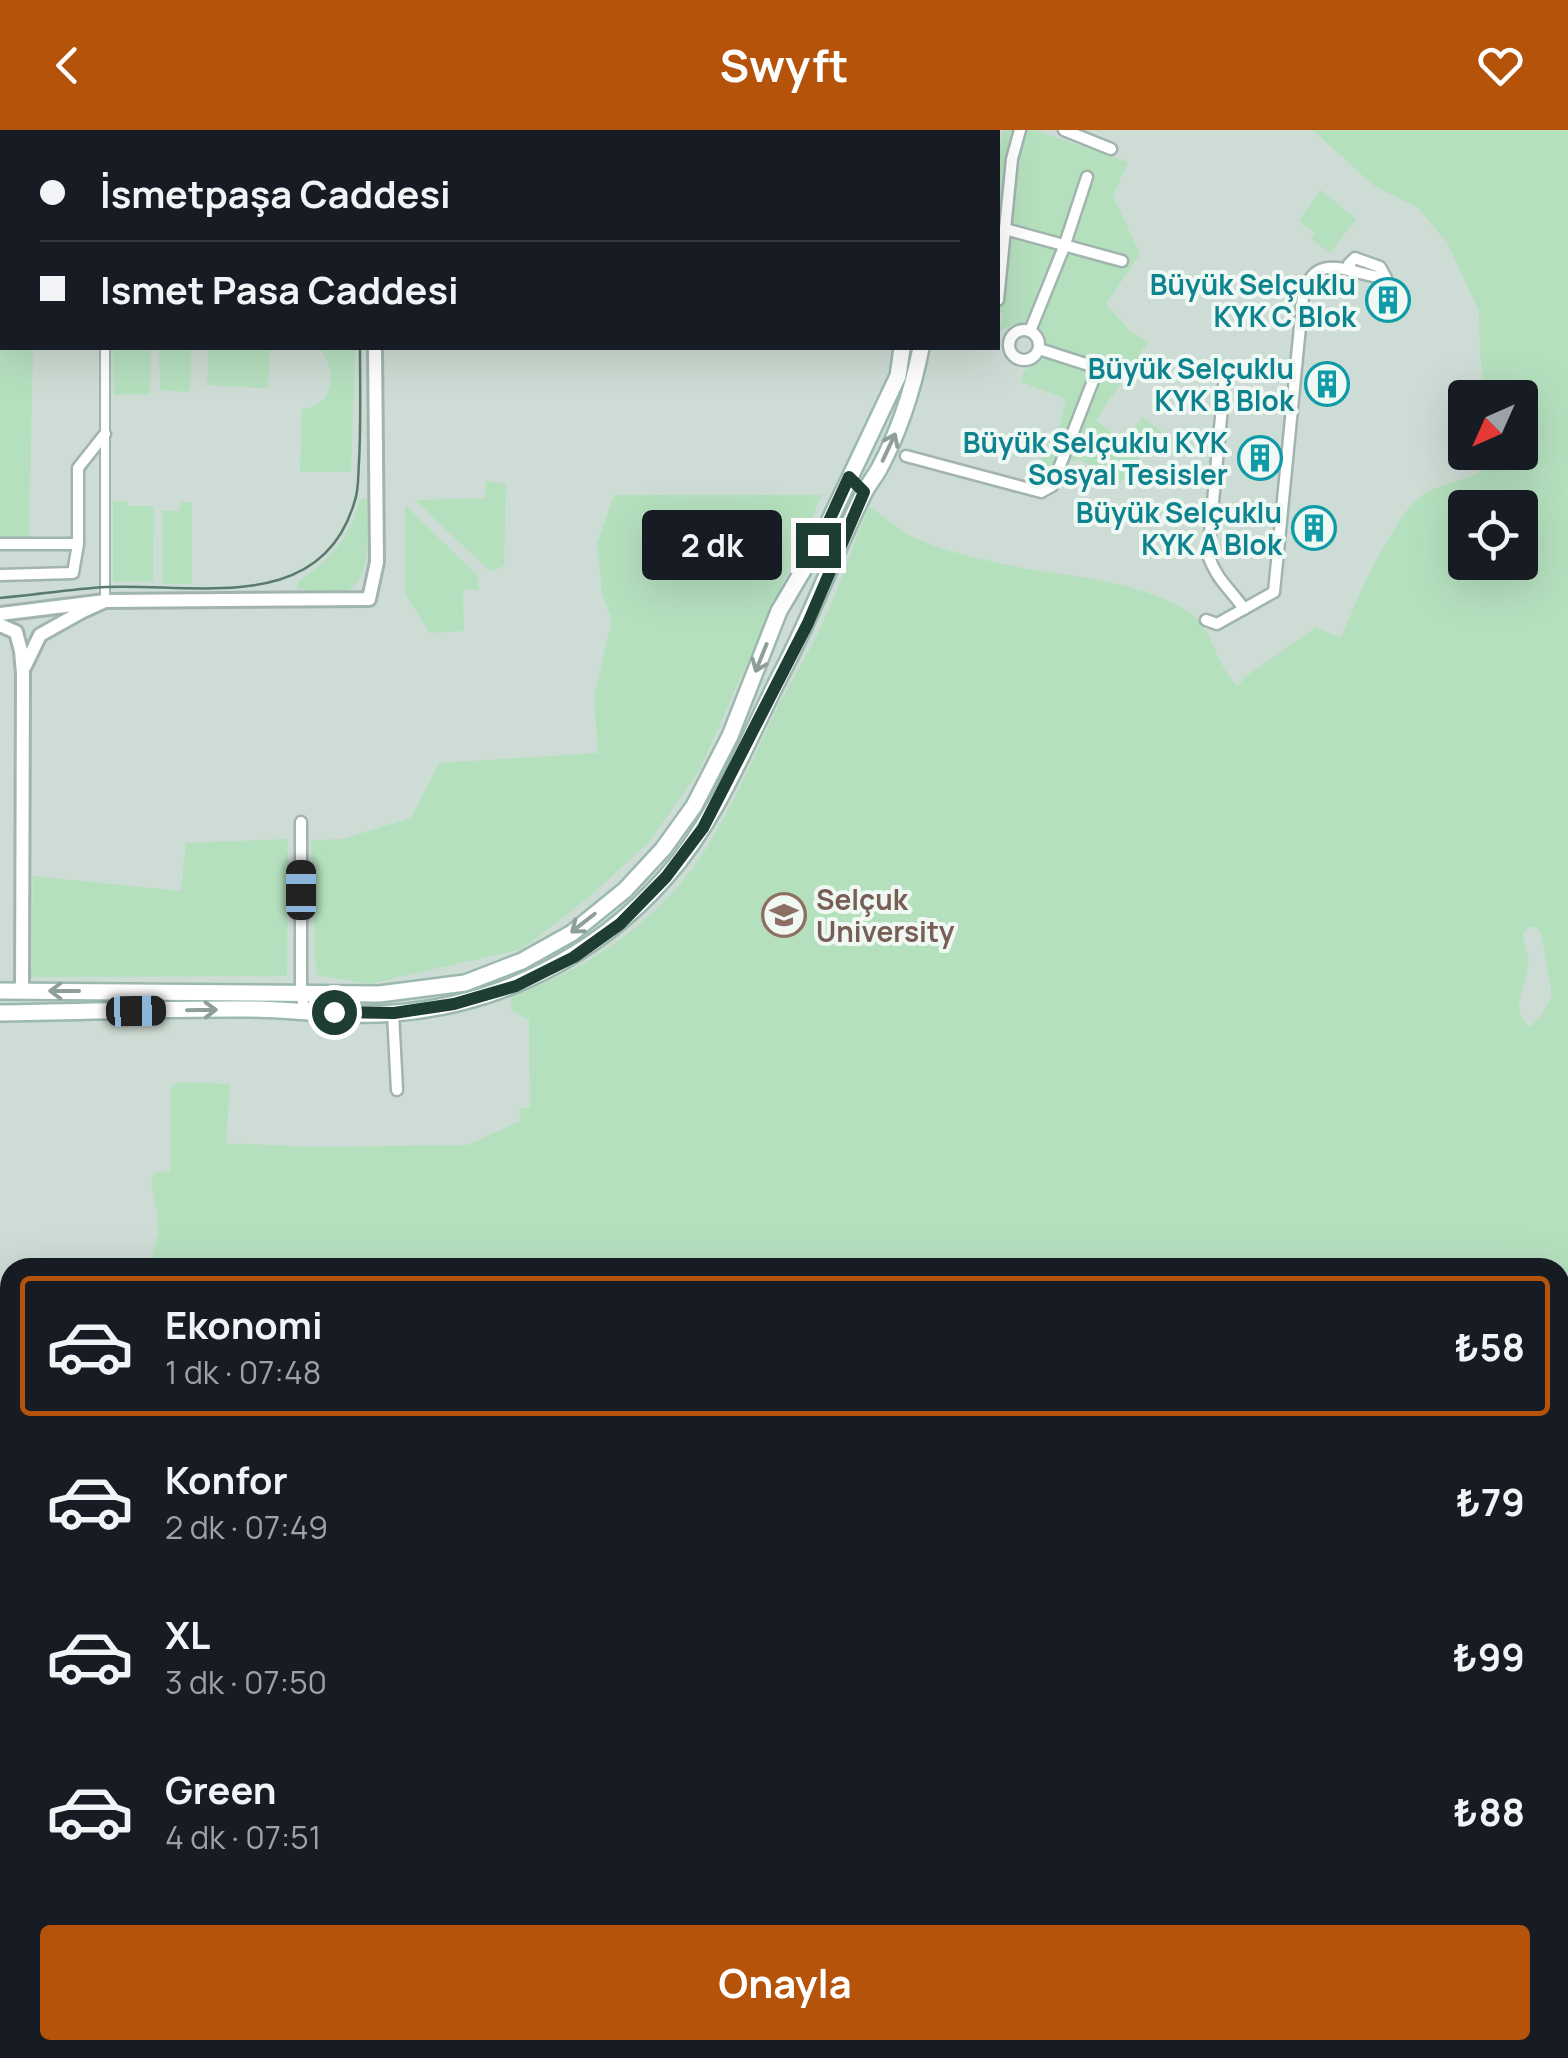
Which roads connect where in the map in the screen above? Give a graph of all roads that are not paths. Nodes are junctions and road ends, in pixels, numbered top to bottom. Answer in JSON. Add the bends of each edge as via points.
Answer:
{"nodes":[{"id":1,"x":1020,"y":130,"type":"edge"},
{"id":2,"x":1064,"y":130,"type":"edge"},
{"id":3,"x":1111,"y":149,"type":"dead end"},
{"id":4,"x":1087,"y":177,"type":"dead end"},
{"id":5,"x":1005,"y":229,"type":"junction"},
{"id":6,"x":1064,"y":247,"type":"junction"},
{"id":7,"x":1122,"y":260,"type":"dead end"},
{"id":8,"x":1351,"y":269,"type":"dead end"},
{"id":9,"x":1000,"y":280,"type":"edge"},
{"id":10,"x":1030,"y":331,"type":"junction"},
{"id":11,"x":1003,"y":339,"type":"edge"},
{"id":12,"x":1039,"y":349,"type":"junction"},
{"id":13,"x":106,"y":350,"type":"edge"},
{"id":14,"x":375,"y":350,"type":"edge"},
{"id":15,"x":902,"y":350,"type":"edge"},
{"id":16,"x":920,"y":350,"type":"edge"},
{"id":17,"x":1225,"y":375,"type":"dead end"},
{"id":18,"x":104,"y":434,"type":"junction"},
{"id":19,"x":906,"y":456,"type":"dead end"},
{"id":20,"x":849,"y":477,"type":"junction"},
{"id":21,"x":864,"y":492,"type":"junction"},
{"id":22,"x":0,"y":544,"type":"edge"},
{"id":23,"x":78,"y":544,"type":"junction"},
{"id":24,"x":0,"y":576,"type":"edge"},
{"id":25,"x":105,"y":602,"type":"junction"},
{"id":26,"x":1244,"y":609,"type":"junction"},
{"id":27,"x":27,"y":610,"type":"junction"},
{"id":28,"x":780,"y":612,"type":"junction"},
{"id":29,"x":0,"y":614,"type":"edge"},
{"id":30,"x":1206,"y":620,"type":"dead end"},
{"id":31,"x":0,"y":624,"type":"edge"},
{"id":32,"x":806,"y":626,"type":"junction"},
{"id":33,"x":16,"y":632,"type":"junction"},
{"id":34,"x":40,"y":635,"type":"junction"},
{"id":35,"x":24,"y":674,"type":"junction"},
{"id":36,"x":301,"y":822,"type":"dead end"},
{"id":37,"x":0,"y":991,"type":"edge"},
{"id":38,"x":22,"y":991,"type":"junction"},
{"id":39,"x":301,"y":993,"type":"junction"},
{"id":40,"x":305,"y":1012,"type":"junction"},
{"id":41,"x":0,"y":1013,"type":"edge"},
{"id":42,"x":394,"y":1013,"type":"junction"},
{"id":43,"x":396,"y":1090,"type":"dead end"}],
"edges":[{"from":1,"to":5,"type":"street"},
{"from":2,"to":3,"type":"street"},
{"from":4,"to":6,"type":"street"},
{"from":5,"to":6,"type":"street"},
{"from":5,"to":9,"type":"street"},
{"from":6,"to":7,"type":"street"},
{"from":6,"to":10,"type":"street"},
{"from":8,"to":26,"type":"street","via":[[1315,272],[1306,282],[1274,592]]},
{"from":10,"to":11,"type":"street"},
{"from":10,"to":12,"type":"street"},
{"from":11,"to":12,"type":"street","via":[[1019,359]]},
{"from":12,"to":19,"type":"street","via":[[1098,368],[1052,486],[1042,492]]},
{"from":13,"to":18,"type":"street"},
{"from":14,"to":25,"type":"street","via":[[377,562],[369,599]]},
{"from":15,"to":20,"type":"main road","via":[[898,376]]},
{"from":21,"to":16,"type":"main road","one_way":true,"via":[[896,433]]},
{"from":17,"to":26,"type":"street","via":[[1208,555]]},
{"from":18,"to":23,"type":"street","via":[[78,468]]},
{"from":18,"to":25,"type":"street"},
{"from":20,"to":21,"type":"street"},
{"from":20,"to":28,"type":"main road"},
{"from":21,"to":32,"type":"main road"},
{"from":22,"to":23,"type":"street"},
{"from":23,"to":24,"type":"street","via":[[73,574]]},
{"from":25,"to":27,"type":"street"},
{"from":25,"to":34,"type":"street"},
{"from":26,"to":30,"type":"street","via":[[1218,624]]},
{"from":27,"to":29,"type":"street"},
{"from":27,"to":33,"type":"street","via":[[15,618]]},
{"from":27,"to":34,"type":"street","via":[[41,616]]},
{"from":28,"to":32,"type":"main road","via":[[800,604],[808,613]]},
{"from":28,"to":32,"type":"main road","via":[[778,625],[786,634]]},
{"from":28,"to":39,"type":"main road","one_way":true,"via":[[694,806],[625,890],[572,933],[465,983],[379,994]]},
{"from":31,"to":33,"type":"street"},
{"from":32,"to":42,"type":"main road","via":[[703,828],[620,924],[516,986]]},
{"from":33,"to":34,"type":"street","via":[[28,640]]},
{"from":33,"to":35,"type":"street"},
{"from":34,"to":35,"type":"street"},
{"from":35,"to":38,"type":"street"},
{"from":36,"to":39,"type":"street"},
{"from":37,"to":38,"type":"main road"},
{"from":39,"to":38,"type":"main road","one_way":true},
{"from":39,"to":40,"type":"street"},
{"from":41,"to":40,"type":"main road","one_way":true},
{"from":40,"to":42,"type":"main road"},
{"from":42,"to":43,"type":"street"}]}
